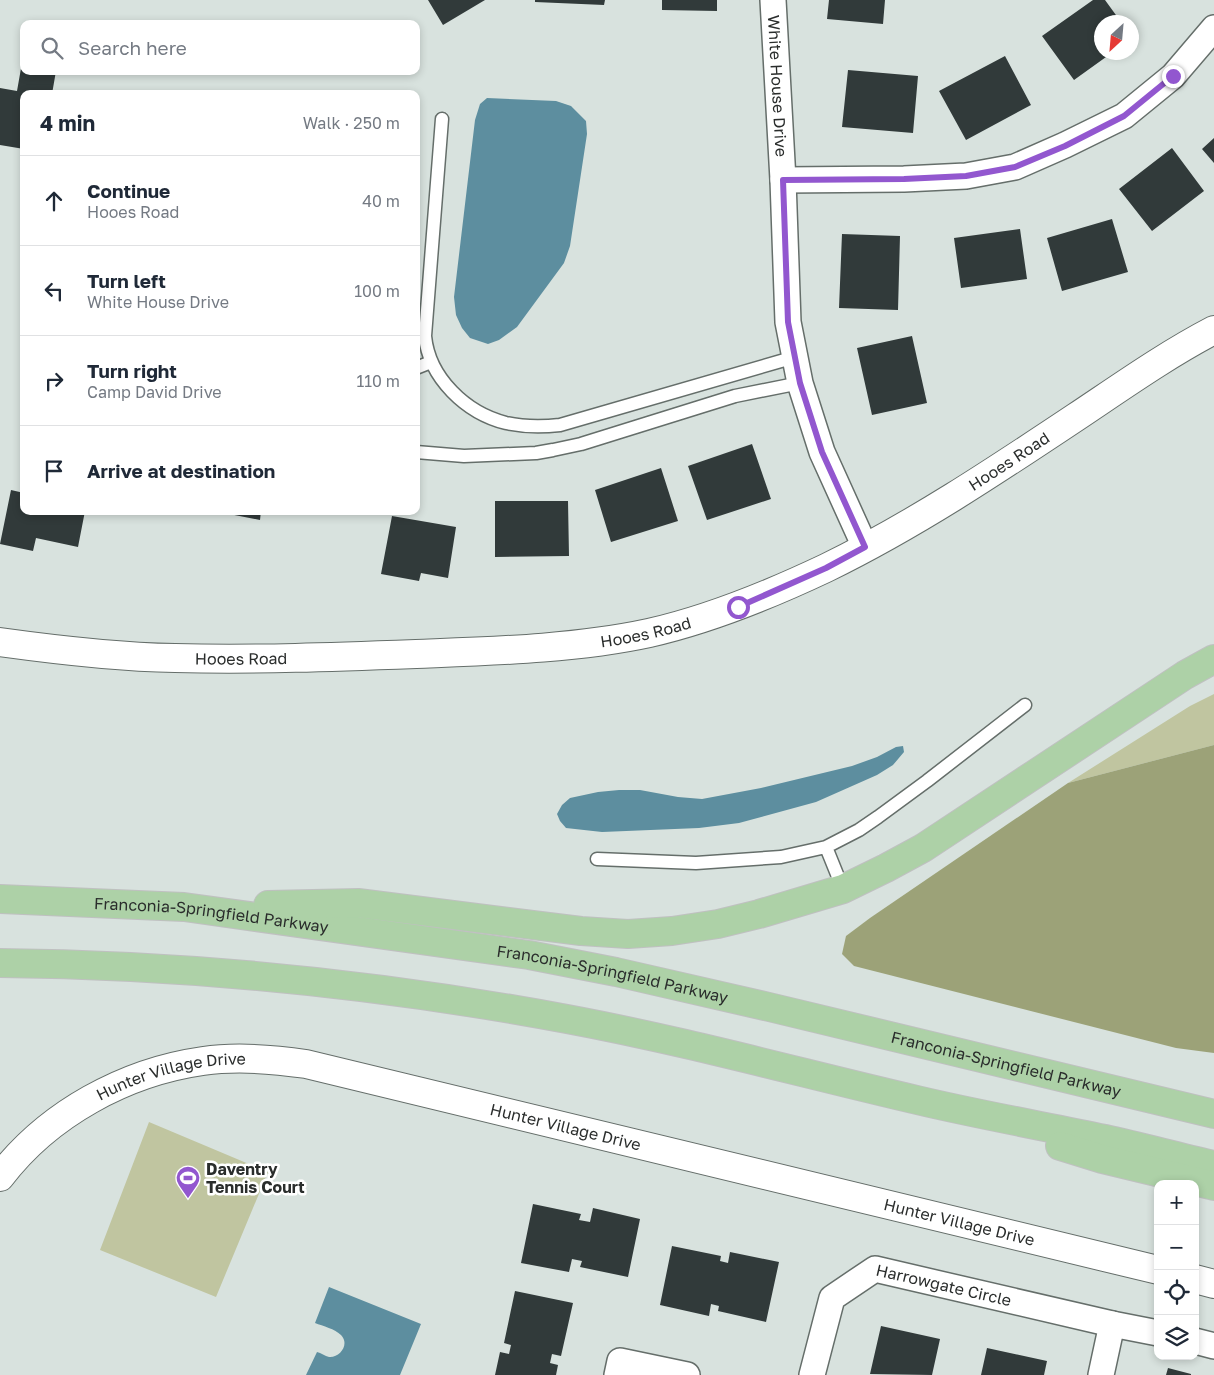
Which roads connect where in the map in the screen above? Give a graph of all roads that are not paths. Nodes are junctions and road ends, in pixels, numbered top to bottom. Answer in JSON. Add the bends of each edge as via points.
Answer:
{"nodes":[{"id":1,"x":773,"y":0,"type":"edge"},
{"id":2,"x":1214,"y":28,"type":"edge"},
{"id":3,"x":442,"y":119,"type":"dead end"},
{"id":4,"x":783,"y":180,"type":"junction"},
{"id":5,"x":1214,"y":330,"type":"edge"},
{"id":6,"x":795,"y":357,"type":"junction"},
{"id":7,"x":431,"y":362,"type":"junction"},
{"id":8,"x":420,"y":366,"type":"edge"},
{"id":9,"x":800,"y":383,"type":"junction"},
{"id":10,"x":420,"y":452,"type":"edge"},
{"id":11,"x":865,"y":547,"type":"junction"},
{"id":12,"x":0,"y":642,"type":"edge"},
{"id":13,"x":1214,"y":659,"type":"edge"},
{"id":14,"x":1025,"y":705,"type":"dead end"},
{"id":15,"x":826,"y":847,"type":"junction"},
{"id":16,"x":597,"y":859,"type":"dead end"},
{"id":17,"x":843,"y":889,"type":"junction"},
{"id":18,"x":0,"y":899,"type":"edge"},
{"id":19,"x":184,"y":906,"type":"junction"},
{"id":20,"x":0,"y":963,"type":"edge"},
{"id":21,"x":921,"y":1101,"type":"junction"},
{"id":22,"x":1214,"y":1114,"type":"edge"},
{"id":23,"x":1214,"y":1165,"type":"edge"},
{"id":24,"x":0,"y":1177,"type":"edge"},
{"id":25,"x":1214,"y":1186,"type":"edge"},
{"id":26,"x":1154,"y":1269,"type":"edge"},
{"id":27,"x":1199,"y":1280,"type":"edge"},
{"id":28,"x":1214,"y":1284,"type":"edge"},
{"id":29,"x":1112,"y":1324,"type":"junction"},
{"id":30,"x":1154,"y":1332,"type":"edge"},
{"id":31,"x":1199,"y":1342,"type":"edge"},
{"id":32,"x":1214,"y":1346,"type":"edge"},
{"id":33,"x":617,"y":1375,"type":"edge"},
{"id":34,"x":688,"y":1375,"type":"edge"},
{"id":35,"x":812,"y":1375,"type":"edge"},
{"id":36,"x":1101,"y":1375,"type":"edge"}],
"edges":[{"from":1,"to":4,"type":"street","name":"White House Drive"},
{"from":2,"to":4,"type":"street","via":[[1173,76],[1124,116],[1015,167],[966,176]]},
{"from":3,"to":7,"type":"lane","via":[[425,336]]},
{"from":4,"to":6,"type":"street","name":"White House Drive","via":[[788,322]]},
{"from":5,"to":11,"type":"street","name":"Hooes Road","via":[[1147,370],[969,488]]},
{"from":6,"to":7,"type":"lane","via":[[570,423],[532,427],[506,423],[476,409],[446,385]]},
{"from":6,"to":9,"type":"street","name":"White House Drive"},
{"from":7,"to":8,"type":"lane"},
{"from":9,"to":10,"type":"lane","via":[[735,396],[553,450],[464,456]]},
{"from":9,"to":11,"type":"street","name":"White House Drive","via":[[822,452]]},
{"from":11,"to":12,"type":"street","name":"Hooes Road","via":[[738,607],[646,633],[565,645],[325,658],[174,658],[70,651]]},
{"from":13,"to":17,"type":"main road","via":[[1164,688],[930,843]]},
{"from":14,"to":15,"type":"lane","via":[[878,817]]},
{"from":15,"to":16,"type":"lane","via":[[781,857],[696,863]]},
{"from":15,"to":17,"type":"lane"},
{"from":17,"to":19,"type":"main road","via":[[718,924],[628,934],[536,926],[358,903]]},
{"from":18,"to":19,"type":"main road","name":"Franconia-Springfield Parkway"},
{"from":19,"to":22,"type":"main road","name":"Franconia-Springfield Parkway","via":[[446,942],[616,972]]},
{"from":20,"to":21,"type":"main road","via":[[204,972],[307,981],[480,1004],[658,1038]]},
{"from":21,"to":23,"type":"main road"},
{"from":21,"to":25,"type":"main road","via":[[1102,1159]]},
{"from":24,"to":26,"type":"street","name":"Hunter Village Drive","via":[[34,1140],[66,1114],[126,1082],[164,1068],[204,1061],[271,1059],[306,1064]]},
{"from":27,"to":28,"type":"street"},
{"from":29,"to":30,"type":"street","name":"Harrowgate Circle"},
{"from":29,"to":35,"type":"street","name":"Harrowgate Circle","via":[[875,1269],[832,1298]]},
{"from":29,"to":36,"type":"street"},
{"from":31,"to":32,"type":"street"},
{"from":33,"to":34,"type":"street","via":[[620,1361]]}]}
